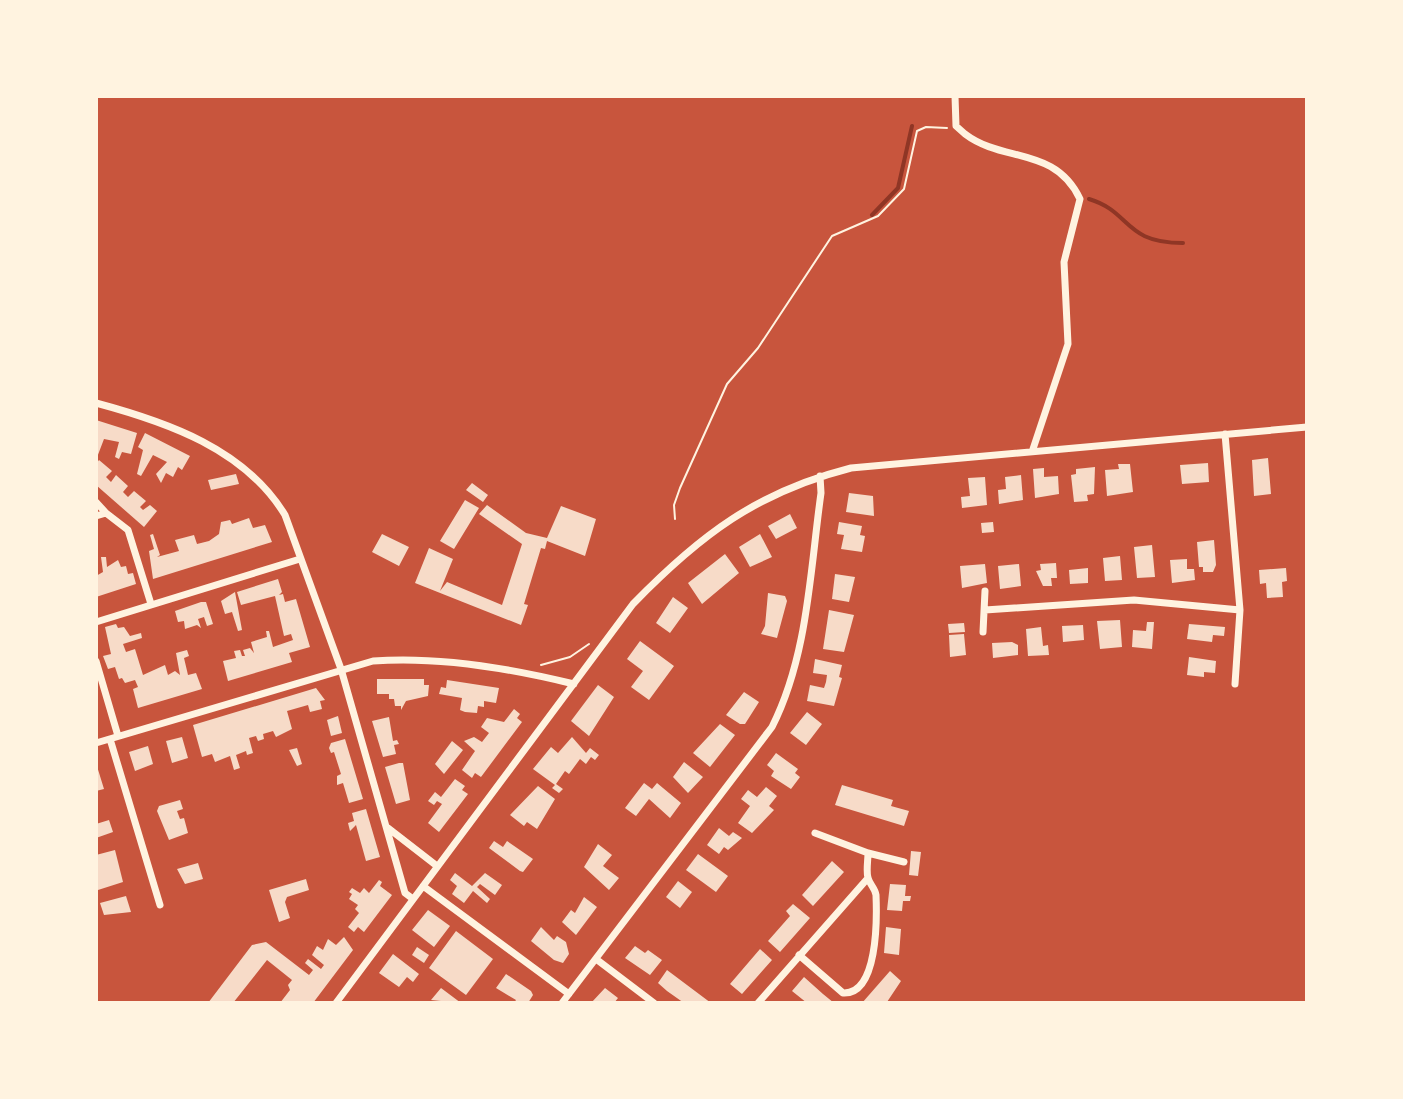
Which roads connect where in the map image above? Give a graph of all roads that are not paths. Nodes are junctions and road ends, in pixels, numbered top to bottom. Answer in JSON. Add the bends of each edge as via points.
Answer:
{"nodes":[{"id":1,"x":955,"y":96,"type":"edge"},
{"id":2,"x":96,"y":403,"type":"edge"},
{"id":3,"x":1307,"y":427,"type":"edge"},
{"id":4,"x":1225,"y":434,"type":"junction"},
{"id":5,"x":1033,"y":449,"type":"junction"},
{"id":6,"x":820,"y":476,"type":"junction"},
{"id":7,"x":96,"y":502,"type":"edge"},
{"id":8,"x":106,"y":513,"type":"junction"},
{"id":9,"x":96,"y":516,"type":"edge"},
{"id":10,"x":300,"y":559,"type":"junction"},
{"id":11,"x":985,"y":591,"type":"dead end"},
{"id":12,"x":151,"y":604,"type":"junction"},
{"id":13,"x":985,"y":610,"type":"junction"},
{"id":14,"x":1240,"y":610,"type":"junction"},
{"id":15,"x":96,"y":622,"type":"edge"},
{"id":16,"x":983,"y":632,"type":"dead end"},
{"id":17,"x":96,"y":661,"type":"edge"},
{"id":18,"x":341,"y":669,"type":"junction"},
{"id":19,"x":574,"y":684,"type":"junction"},
{"id":20,"x":1235,"y":684,"type":"dead end"},
{"id":21,"x":114,"y":738,"type":"junction"},
{"id":22,"x":96,"y":743,"type":"edge"},
{"id":23,"x":387,"y":827,"type":"junction"},
{"id":24,"x":815,"y":833,"type":"dead end"},
{"id":25,"x":868,"y":853,"type":"junction"},
{"id":26,"x":904,"y":862,"type":"dead end"},
{"id":27,"x":437,"y":866,"type":"junction"},
{"id":28,"x":868,"y":878,"type":"junction"},
{"id":29,"x":423,"y":886,"type":"junction"},
{"id":30,"x":413,"y":899,"type":"junction"},
{"id":31,"x":160,"y":905,"type":"dead end"},
{"id":32,"x":799,"y":955,"type":"junction"},
{"id":33,"x":596,"y":959,"type":"junction"},
{"id":34,"x":569,"y":994,"type":"junction"},
{"id":35,"x":336,"y":1003,"type":"edge"},
{"id":36,"x":562,"y":1003,"type":"edge"},
{"id":37,"x":654,"y":1003,"type":"edge"},
{"id":38,"x":758,"y":1003,"type":"edge"}],
"edges":[{"from":1,"to":5,"type":"street","via":[[956,126],[972,139],[1049,165],[1074,186],[1080,199],[1064,262],[1068,344]]},
{"from":2,"to":10,"type":"street","via":[[178,430],[252,473],[285,515]]},
{"from":3,"to":4,"type":"street"},
{"from":4,"to":5,"type":"street"},
{"from":4,"to":14,"type":"street"},
{"from":5,"to":6,"type":"street","via":[[865,466]]},
{"from":6,"to":19,"type":"street","via":[[751,504],[686,551],[633,604]]},
{"from":6,"to":33,"type":"street","via":[[796,669],[786,699],[772,727]]},
{"from":7,"to":8,"type":"street"},
{"from":8,"to":9,"type":"street"},
{"from":8,"to":12,"type":"street","via":[[128,530]]},
{"from":10,"to":12,"type":"street"},
{"from":10,"to":18,"type":"street"},
{"from":11,"to":13,"type":"street"},
{"from":12,"to":15,"type":"street"},
{"from":13,"to":14,"type":"street","via":[[1134,600]]},
{"from":13,"to":16,"type":"street"},
{"from":14,"to":20,"type":"street"},
{"from":17,"to":21,"type":"street"},
{"from":18,"to":19,"type":"street","via":[[403,659]]},
{"from":18,"to":21,"type":"street"},
{"from":18,"to":23,"type":"street"},
{"from":19,"to":27,"type":"street"},
{"from":21,"to":22,"type":"street"},
{"from":21,"to":31,"type":"street"},
{"from":23,"to":27,"type":"street"},
{"from":23,"to":30,"type":"street","via":[[405,893]]},
{"from":24,"to":25,"type":"street"},
{"from":25,"to":26,"type":"street"},
{"from":25,"to":28,"type":"street"},
{"from":27,"to":29,"type":"street"},
{"from":28,"to":32,"type":"street"},
{"from":28,"to":32,"type":"street","via":[[876,891],[871,968],[858,989],[838,990]]},
{"from":29,"to":30,"type":"street"},
{"from":29,"to":34,"type":"street"},
{"from":30,"to":35,"type":"street"},
{"from":32,"to":38,"type":"street"},
{"from":33,"to":34,"type":"street"},
{"from":33,"to":37,"type":"street"},
{"from":34,"to":36,"type":"street"}]}
